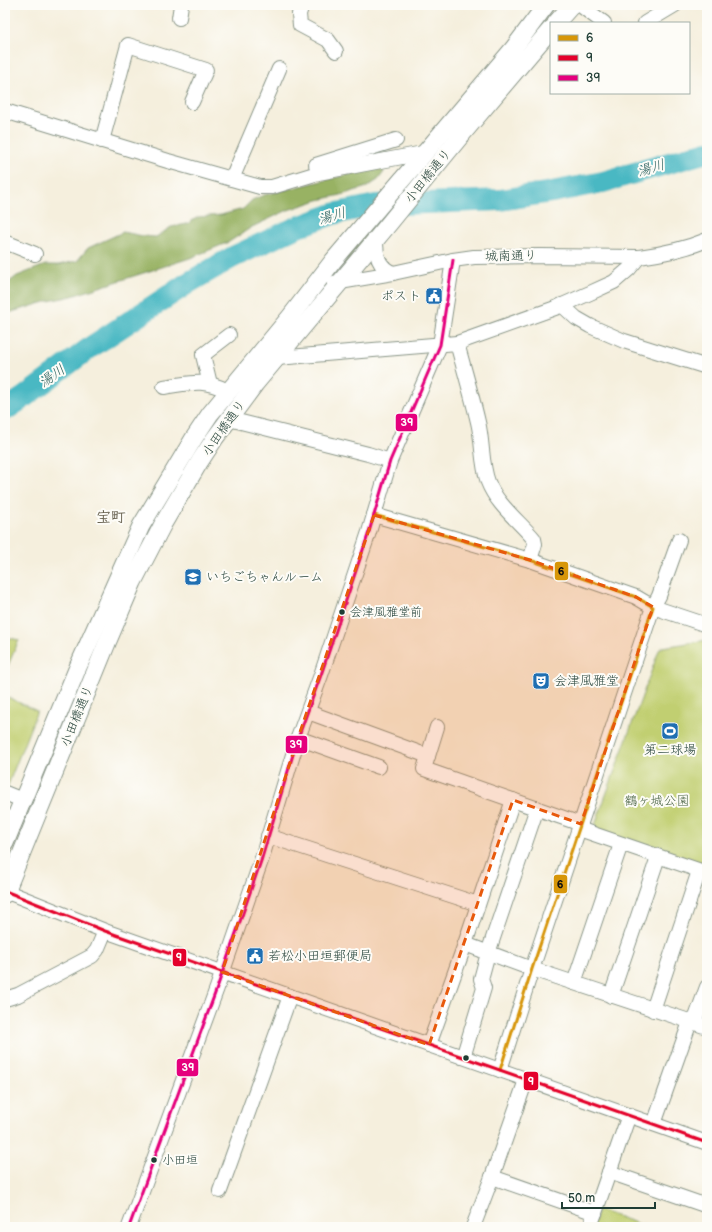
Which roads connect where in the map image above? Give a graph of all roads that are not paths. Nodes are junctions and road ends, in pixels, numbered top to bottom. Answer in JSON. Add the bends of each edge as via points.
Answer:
{"nodes":[{"id":1,"x":302,"y":5,"type":"edge"},
{"id":2,"x":546,"y":5,"type":"edge"},
{"id":3,"x":572,"y":5,"type":"edge"},
{"id":4,"x":580,"y":5,"type":"edge"},
{"id":5,"x":675,"y":5,"type":"edge"},
{"id":6,"x":557,"y":22,"type":"edge"},
{"id":7,"x":603,"y":22,"type":"edge"},
{"id":8,"x":647,"y":22,"type":"edge"},
{"id":9,"x":550,"y":30,"type":"edge"},
{"id":10,"x":336,"y":51,"type":"dead end"},
{"id":11,"x":279,"y":69,"type":"dead end"},
{"id":12,"x":192,"y":102,"type":"dead end"},
{"id":13,"x":5,"y":112,"type":"edge"},
{"id":14,"x":396,"y":140,"type":"dead end"},
{"id":15,"x":102,"y":141,"type":"junction"},
{"id":16,"x":421,"y":156,"type":"junction"},
{"id":17,"x":232,"y":179,"type":"junction"},
{"id":18,"x":264,"y":187,"type":"junction"},
{"id":19,"x":376,"y":240,"type":"junction"},
{"id":20,"x":707,"y":240,"type":"edge"},
{"id":21,"x":5,"y":242,"type":"edge"},
{"id":22,"x":35,"y":254,"type":"dead end"},
{"id":23,"x":639,"y":257,"type":"junction"},
{"id":24,"x":453,"y":260,"type":"junction"},
{"id":25,"x":393,"y":274,"type":"junction"},
{"id":26,"x":340,"y":283,"type":"junction"},
{"id":27,"x":314,"y":285,"type":"junction"},
{"id":28,"x":562,"y":305,"type":"junction"},
{"id":29,"x":229,"y":335,"type":"dead end"},
{"id":30,"x":457,"y":343,"type":"junction"},
{"id":31,"x":440,"y":344,"type":"junction"},
{"id":32,"x":277,"y":358,"type":"junction"},
{"id":33,"x":707,"y":367,"type":"edge"},
{"id":34,"x":210,"y":384,"type":"junction"},
{"id":35,"x":164,"y":387,"type":"dead end"},
{"id":36,"x":228,"y":391,"type":"junction"},
{"id":37,"x":229,"y":419,"type":"junction"},
{"id":38,"x":390,"y":462,"type":"junction"},
{"id":39,"x":374,"y":515,"type":"junction"},
{"id":40,"x":679,"y":540,"type":"dead end"},
{"id":41,"x":530,"y":560,"type":"junction"},
{"id":42,"x":653,"y":607,"type":"junction"},
{"id":43,"x":707,"y":625,"type":"edge"},
{"id":44,"x":308,"y":712,"type":"junction"},
{"id":45,"x":437,"y":727,"type":"dead end"},
{"id":46,"x":298,"y":738,"type":"junction"},
{"id":47,"x":428,"y":756,"type":"junction"},
{"id":48,"x":379,"y":768,"type":"dead end"},
{"id":49,"x":5,"y":793,"type":"edge"},
{"id":50,"x":22,"y":800,"type":"junction"},
{"id":51,"x":513,"y":800,"type":"junction"},
{"id":52,"x":537,"y":808,"type":"junction"},
{"id":53,"x":580,"y":826,"type":"junction"},
{"id":54,"x":268,"y":836,"type":"junction"},
{"id":55,"x":5,"y":843,"type":"edge"},
{"id":56,"x":621,"y":844,"type":"junction"},
{"id":57,"x":658,"y":857,"type":"junction"},
{"id":58,"x":703,"y":872,"type":"edge"},
{"id":59,"x":5,"y":892,"type":"edge"},
{"id":60,"x":478,"y":904,"type":"junction"},
{"id":61,"x":105,"y":931,"type":"junction"},
{"id":62,"x":464,"y":944,"type":"junction"},
{"id":63,"x":488,"y":953,"type":"junction"},
{"id":64,"x":532,"y":969,"type":"junction"},
{"id":65,"x":222,"y":972,"type":"junction"},
{"id":66,"x":574,"y":982,"type":"junction"},
{"id":67,"x":707,"y":987,"type":"edge"},
{"id":68,"x":290,"y":996,"type":"junction"},
{"id":69,"x":611,"y":996,"type":"junction"},
{"id":70,"x":5,"y":999,"type":"edge"},
{"id":71,"x":653,"y":1010,"type":"junction"},
{"id":72,"x":697,"y":1024,"type":"edge"},
{"id":73,"x":429,"y":1045,"type":"junction"},
{"id":74,"x":462,"y":1057,"type":"junction"},
{"id":75,"x":500,"y":1070,"type":"junction"},
{"id":76,"x":526,"y":1080,"type":"junction"},
{"id":77,"x":629,"y":1115,"type":"junction"},
{"id":78,"x":654,"y":1124,"type":"junction"},
{"id":79,"x":707,"y":1143,"type":"edge"},
{"id":80,"x":609,"y":1172,"type":"junction"},
{"id":81,"x":492,"y":1177,"type":"junction"},
{"id":82,"x":220,"y":1191,"type":"dead end"},
{"id":83,"x":707,"y":1206,"type":"edge"},
{"id":84,"x":595,"y":1213,"type":"junction"},
{"id":85,"x":129,"y":1227,"type":"edge"},
{"id":86,"x":473,"y":1227,"type":"edge"},
{"id":87,"x":590,"y":1227,"type":"edge"}],
"edges":[{"from":1,"to":10,"type":"street","via":[[299,14],[300,25],[328,40]]},
{"from":2,"to":16,"type":"main road","name":"小田橋通り","via":[[513,49]]},
{"from":3,"to":6,"type":"main road"},
{"from":4,"to":7,"type":"street"},
{"from":5,"to":8,"type":"street"},
{"from":9,"to":19,"type":"main road","name":"小田橋通り"},
{"from":11,"to":17,"type":"street"},
{"from":12,"to":15,"type":"street","via":[[206,70],[128,45]]},
{"from":13,"to":15,"type":"street"},
{"from":14,"to":18,"type":"street","via":[[264,182]]},
{"from":15,"to":17,"type":"street"},
{"from":16,"to":18,"type":"street","via":[[318,173],[272,187]]},
{"from":16,"to":27,"type":"main road","name":"小田橋通り"},
{"from":17,"to":18,"type":"street"},
{"from":19,"to":25,"type":"street","via":[[377,257],[383,268]]},
{"from":19,"to":26,"type":"main road","name":"小田橋通り"},
{"from":20,"to":23,"type":"street","name":"城南通り"},
{"from":21,"to":22,"type":"street"},
{"from":23,"to":24,"type":"street","name":"城南通り","via":[[502,256]]},
{"from":23,"to":28,"type":"street","via":[[614,282]]},
{"from":24,"to":25,"type":"street","name":"城南通り"},
{"from":24,"to":31,"type":"street"},
{"from":25,"to":26,"type":"street","name":"城南通り"},
{"from":26,"to":27,"type":"street","name":"城南通り"},
{"from":26,"to":32,"type":"main road","name":"小田橋通り"},
{"from":27,"to":36,"type":"main road","name":"小田橋通り"},
{"from":28,"to":30,"type":"street"},
{"from":28,"to":33,"type":"street","via":[[585,324],[624,341]]},
{"from":29,"to":34,"type":"street","via":[[203,355]]},
{"from":30,"to":31,"type":"street"},
{"from":30,"to":41,"type":"street","via":[[478,422],[488,482],[507,511],[534,539]]},
{"from":31,"to":32,"type":"street"},
{"from":31,"to":38,"type":"street"},
{"from":32,"to":37,"type":"main road","name":"小田橋通り"},
{"from":34,"to":35,"type":"street","via":[[200,382]]},
{"from":34,"to":36,"type":"street"},
{"from":36,"to":50,"type":"main road","name":"小田橋通り","via":[[194,438],[141,526]]},
{"from":37,"to":38,"type":"street","via":[[368,454]]},
{"from":37,"to":59,"type":"main road","name":"小田橋通り","via":[[185,485],[133,582]]},
{"from":38,"to":39,"type":"street"},
{"from":39,"to":41,"type":"street"},
{"from":39,"to":44,"type":"street"},
{"from":40,"to":42,"type":"street"},
{"from":41,"to":42,"type":"street","via":[[636,597]]},
{"from":42,"to":43,"type":"street"},
{"from":42,"to":53,"type":"street"},
{"from":44,"to":46,"type":"street"},
{"from":44,"to":47,"type":"street"},
{"from":45,"to":47,"type":"street"},
{"from":46,"to":48,"type":"street"},
{"from":46,"to":54,"type":"street"},
{"from":47,"to":51,"type":"street","via":[[424,769]]},
{"from":49,"to":50,"type":"street"},
{"from":50,"to":55,"type":"main road","name":"小田橋通り"},
{"from":51,"to":52,"type":"street"},
{"from":51,"to":60,"type":"street"},
{"from":52,"to":53,"type":"street"},
{"from":52,"to":63,"type":"street"},
{"from":53,"to":56,"type":"street"},
{"from":53,"to":64,"type":"street"},
{"from":54,"to":60,"type":"street"},
{"from":54,"to":65,"type":"street"},
{"from":56,"to":57,"type":"street"},
{"from":56,"to":66,"type":"street"},
{"from":57,"to":58,"type":"street"},
{"from":57,"to":69,"type":"street"},
{"from":58,"to":71,"type":"street"},
{"from":59,"to":61,"type":"street"},
{"from":60,"to":62,"type":"street"},
{"from":61,"to":65,"type":"street"},
{"from":61,"to":70,"type":"street","via":[[92,956],[18,995]]},
{"from":62,"to":63,"type":"street"},
{"from":62,"to":73,"type":"street"},
{"from":63,"to":64,"type":"street"},
{"from":63,"to":74,"type":"street","via":[[481,979],[484,988]]},
{"from":64,"to":66,"type":"street"},
{"from":64,"to":75,"type":"street"},
{"from":65,"to":68,"type":"street"},
{"from":65,"to":85,"type":"street"},
{"from":66,"to":69,"type":"street"},
{"from":67,"to":72,"type":"street"},
{"from":68,"to":73,"type":"street"},
{"from":68,"to":82,"type":"street"},
{"from":69,"to":71,"type":"street"},
{"from":71,"to":72,"type":"street"},
{"from":72,"to":78,"type":"street"},
{"from":73,"to":74,"type":"street"},
{"from":74,"to":75,"type":"street"},
{"from":75,"to":76,"type":"street"},
{"from":76,"to":77,"type":"street"},
{"from":76,"to":81,"type":"street"},
{"from":77,"to":78,"type":"street"},
{"from":77,"to":80,"type":"street"},
{"from":78,"to":79,"type":"street"},
{"from":80,"to":83,"type":"street"},
{"from":80,"to":84,"type":"street"},
{"from":81,"to":84,"type":"street"},
{"from":81,"to":86,"type":"street"},
{"from":84,"to":87,"type":"street"}]}
